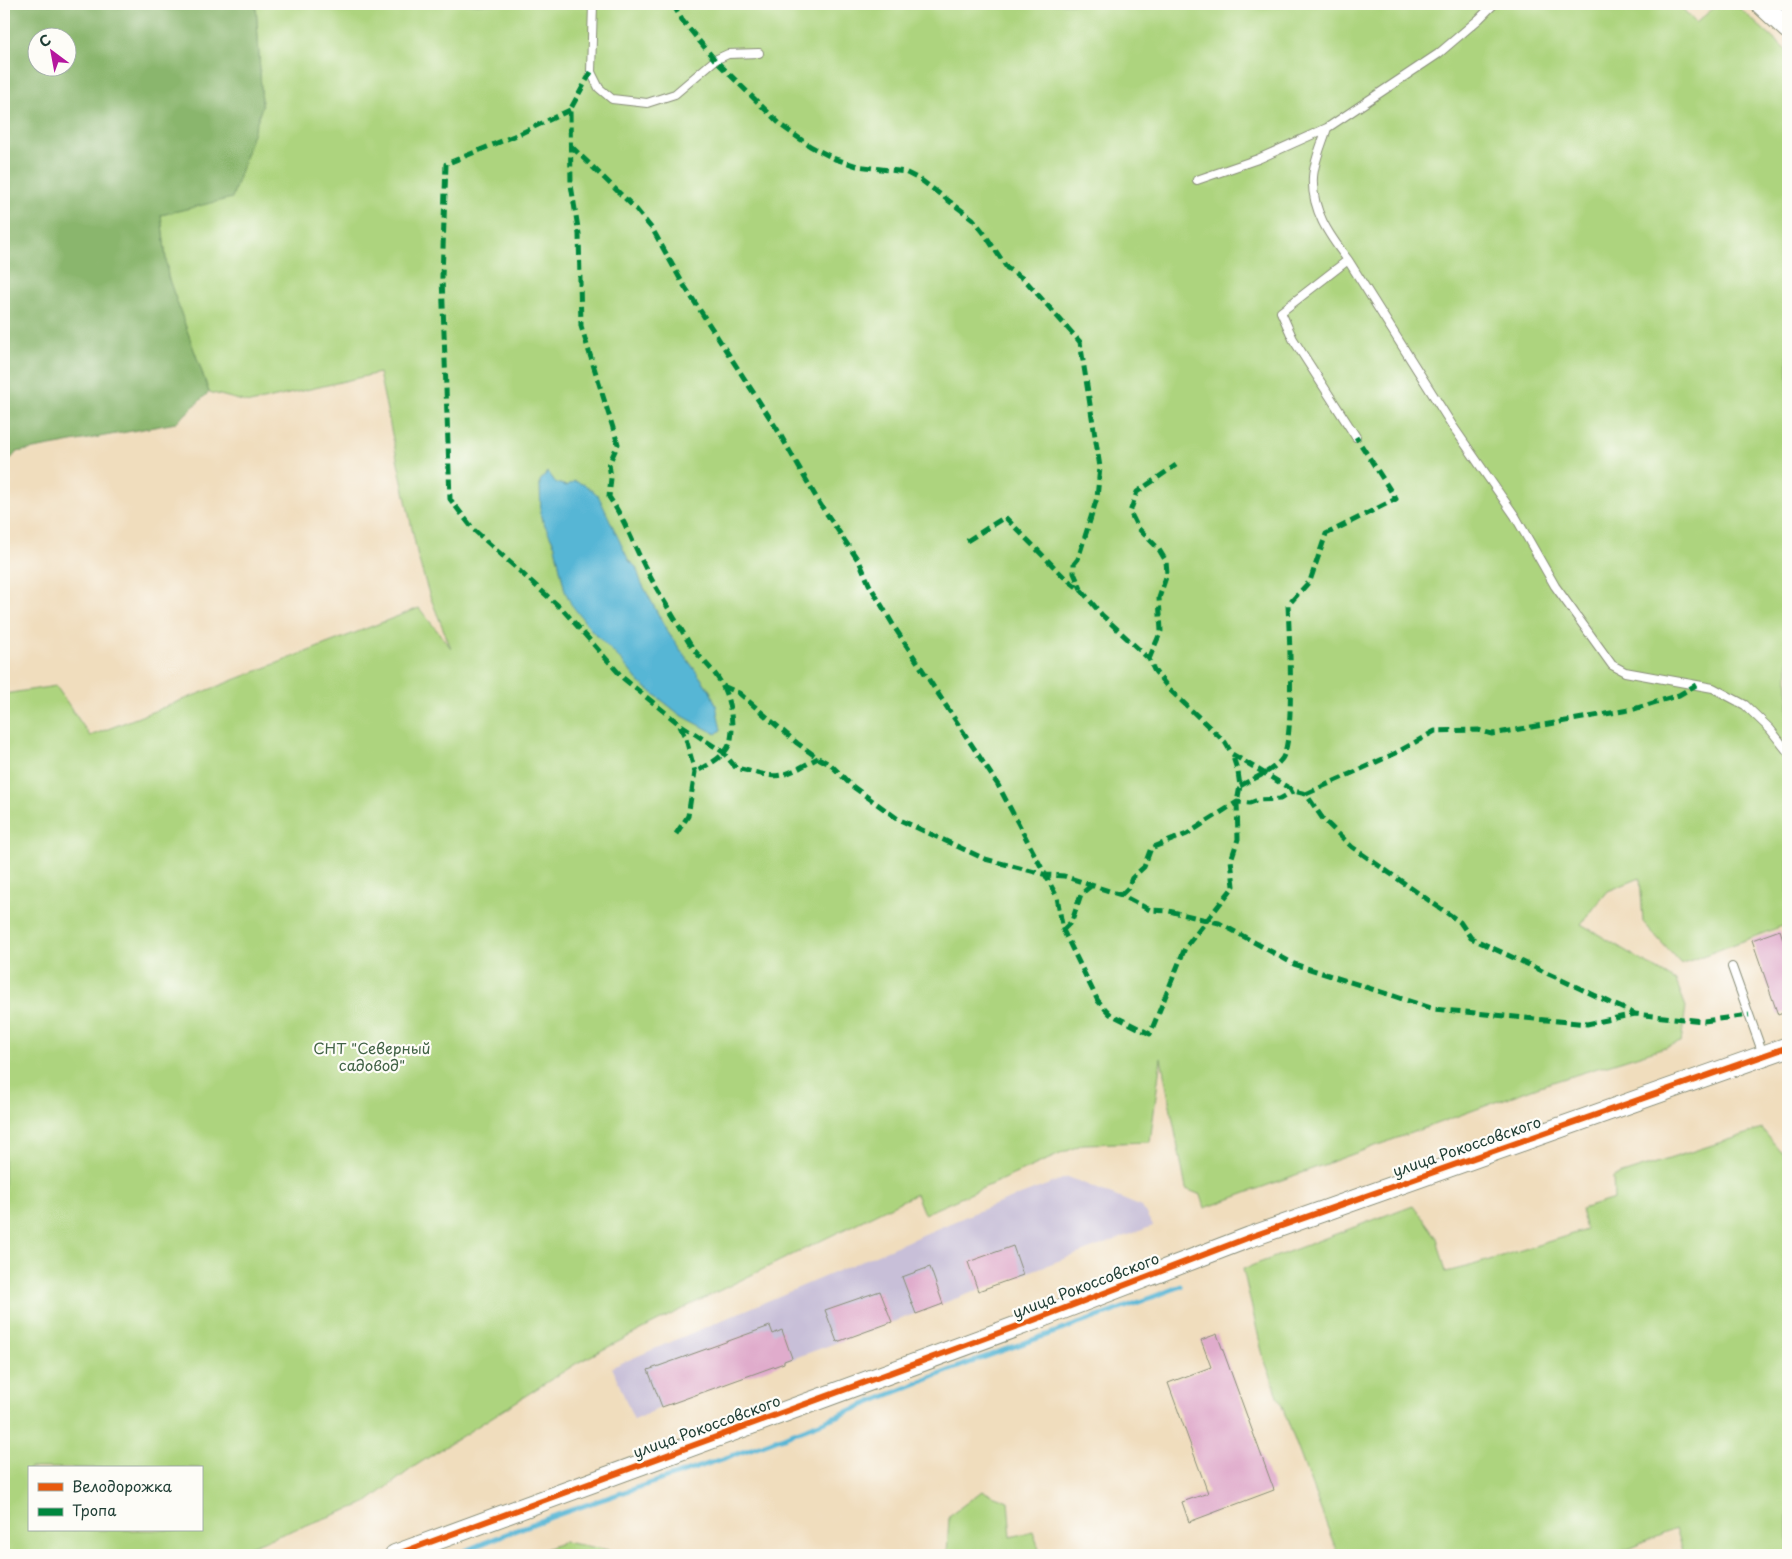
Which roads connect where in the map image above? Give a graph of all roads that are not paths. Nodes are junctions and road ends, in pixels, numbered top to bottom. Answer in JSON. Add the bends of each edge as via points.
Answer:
{"nodes":[{"id":1,"x":593,"y":4,"type":"edge"},
{"id":2,"x":1494,"y":4,"type":"edge"},
{"id":3,"x":1761,"y":4,"type":"edge"},
{"id":4,"x":1788,"y":29,"type":"edge"},
{"id":5,"x":759,"y":52,"type":"dead end"},
{"id":6,"x":1327,"y":128,"type":"junction"},
{"id":7,"x":1197,"y":180,"type":"dead end"},
{"id":8,"x":1348,"y":260,"type":"junction"},
{"id":9,"x":1356,"y":437,"type":"dead end"},
{"id":10,"x":1788,"y":752,"type":"edge"},
{"id":11,"x":1732,"y":967,"type":"dead end"},
{"id":12,"x":1788,"y":1047,"type":"edge"},
{"id":13,"x":1764,"y":1056,"type":"junction"},
{"id":14,"x":395,"y":1555,"type":"edge"}],
"edges":[{"from":1,"to":5,"type":"lane","via":[[591,72],[599,88],[612,99],[647,103],[674,94],[715,60],[728,54]]},
{"from":2,"to":6,"type":"lane","via":[[1438,54]]},
{"from":3,"to":4,"type":"street"},
{"from":6,"to":7,"type":"lane","via":[[1258,159]]},
{"from":6,"to":8,"type":"lane","via":[[1313,175],[1314,199],[1330,235]]},
{"from":8,"to":9,"type":"lane","via":[[1281,312],[1293,339]]},
{"from":8,"to":10,"type":"lane","via":[[1452,426],[1515,516],[1555,586],[1612,665],[1625,672],[1713,688],[1744,705],[1770,729]]},
{"from":11,"to":13,"type":"lane"},
{"from":12,"to":13,"type":"street","name":"улица Рокоссовского"},
{"from":13,"to":14,"type":"street","name":"улица Рокоссовского","via":[[1250,1237]]}]}
